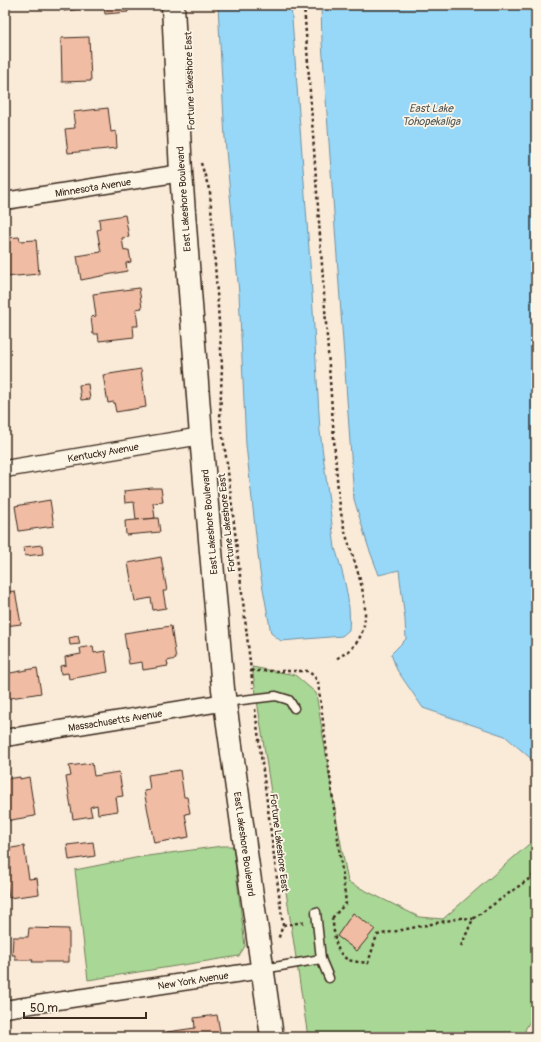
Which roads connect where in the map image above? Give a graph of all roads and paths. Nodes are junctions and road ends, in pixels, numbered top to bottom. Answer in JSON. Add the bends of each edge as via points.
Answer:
{"nodes":[{"id":1,"x":173,"y":5,"type":"edge"},
{"id":2,"x":304,"y":5,"type":"edge"},
{"id":3,"x":200,"y":162,"type":"dead end"},
{"id":4,"x":181,"y":174,"type":"junction"},
{"id":5,"x":5,"y":201,"type":"edge"},
{"id":6,"x":201,"y":436,"type":"junction"},
{"id":7,"x":5,"y":469,"type":"edge"},
{"id":8,"x":334,"y":660,"type":"dead end"},
{"id":9,"x":251,"y":671,"type":"junction"},
{"id":10,"x":254,"y":699,"type":"junction"},
{"id":11,"x":226,"y":702,"type":"junction"},
{"id":12,"x":294,"y":708,"type":"dead end"},
{"id":13,"x":5,"y":738,"type":"edge"},
{"id":14,"x":536,"y":874,"type":"edge"},
{"id":15,"x":316,"y":912,"type":"dead end"},
{"id":16,"x":332,"y":918,"type":"junction"},
{"id":17,"x":473,"y":919,"type":"junction"},
{"id":18,"x":317,"y":920,"type":"junction"},
{"id":19,"x":283,"y":925,"type":"junction"},
{"id":20,"x":461,"y":946,"type":"dead end"},
{"id":21,"x":321,"y":959,"type":"junction"},
{"id":22,"x":271,"y":968,"type":"junction"},
{"id":23,"x":329,"y":978,"type":"dead end"},
{"id":24,"x":5,"y":1009,"type":"edge"},
{"id":25,"x":272,"y":1037,"type":"edge"}],
"edges":[{"from":1,"to":4,"type":"street","name":"East Lakeshore Boulevard"},
{"from":2,"to":8,"type":"path","via":[[335,454],[342,522],[363,592],[365,621],[362,632],[352,648]]},
{"from":3,"to":9,"type":"path","name":"Fortune Lakeshore East","via":[[210,192],[222,365],[220,419]]},
{"from":4,"to":5,"type":"street","name":"Minnesota Avenue"},
{"from":4,"to":6,"type":"street","name":"East Lakeshore Boulevard"},
{"from":6,"to":7,"type":"street","name":"Kentucky Avenue"},
{"from":6,"to":11,"type":"street","name":"East Lakeshore Boulevard"},
{"from":9,"to":10,"type":"path","name":"Fortune Lakeshore East"},
{"from":9,"to":16,"type":"path","via":[[308,670],[318,682],[346,903]]},
{"from":10,"to":11,"type":"lane"},
{"from":10,"to":12,"type":"lane","via":[[276,696],[289,700]]},
{"from":10,"to":19,"type":"path","name":"Fortune Lakeshore East"},
{"from":11,"to":13,"type":"street","name":"Massachusetts Avenue"},
{"from":11,"to":22,"type":"street","name":"East Lakeshore Boulevard"},
{"from":14,"to":17,"type":"path"},
{"from":15,"to":18,"type":"lane"},
{"from":16,"to":17,"type":"path","via":[[335,942],[342,954],[349,960],[368,962],[377,935],[461,918]]},
{"from":16,"to":18,"type":"path"},
{"from":17,"to":20,"type":"path"},
{"from":18,"to":19,"type":"path"},
{"from":18,"to":21,"type":"lane"},
{"from":19,"to":22,"type":"path","name":"Fortune Lakeshore East"},
{"from":21,"to":22,"type":"lane"},
{"from":21,"to":23,"type":"lane"},
{"from":22,"to":24,"type":"street","name":"New York Avenue"},
{"from":22,"to":25,"type":"street","name":"East Lakeshore Boulevard"}]}
